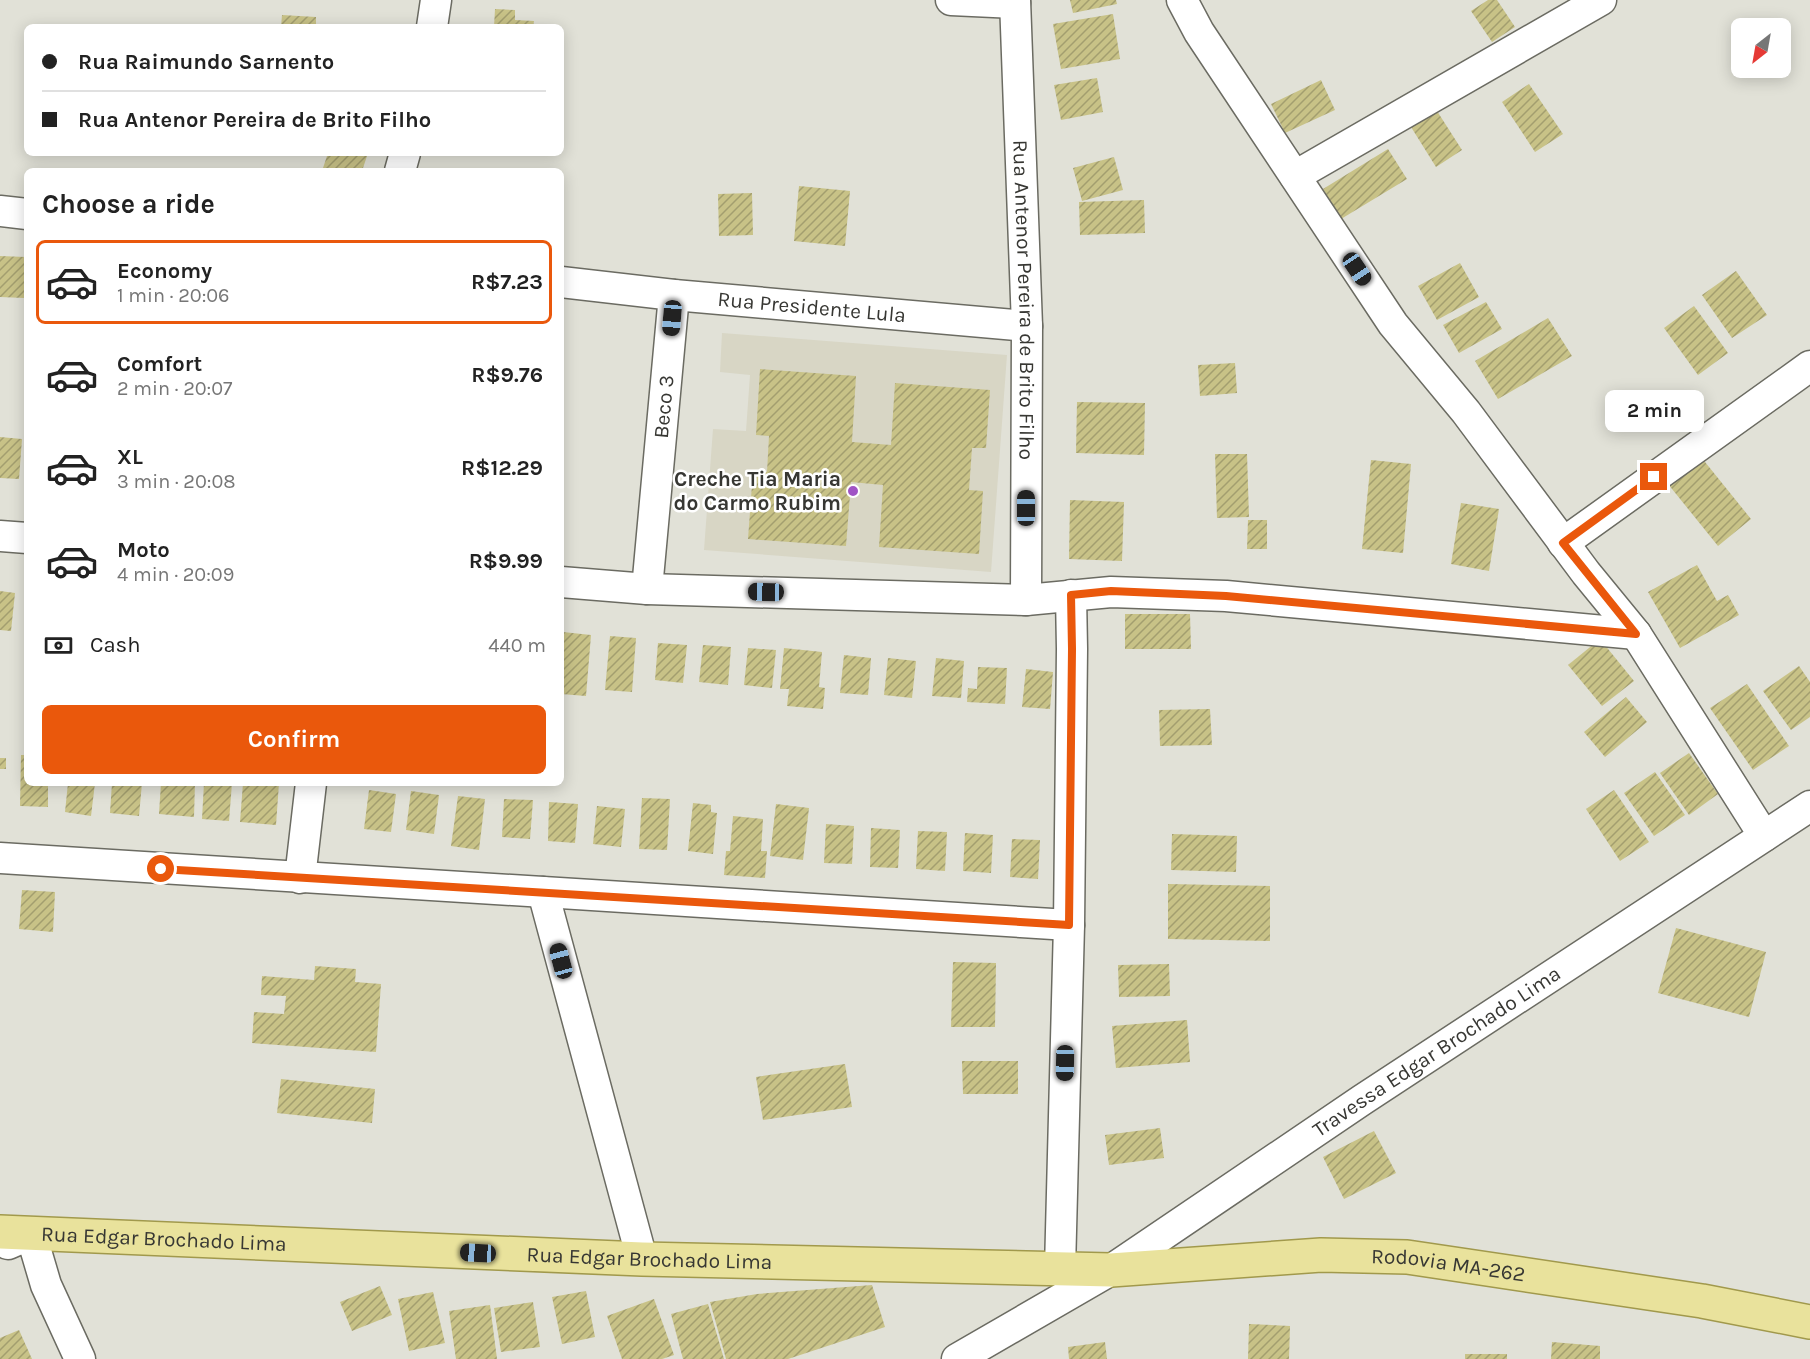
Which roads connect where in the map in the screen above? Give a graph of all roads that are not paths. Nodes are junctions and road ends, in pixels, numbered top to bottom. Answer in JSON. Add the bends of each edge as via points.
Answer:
{"nodes":[{"id":1,"x":436,"y":0,"type":"edge"},
{"id":2,"x":951,"y":0,"type":"edge"},
{"id":3,"x":1182,"y":0,"type":"edge"},
{"id":4,"x":1601,"y":0,"type":"edge"},
{"id":5,"x":1015,"y":1,"type":"edge"},
{"id":6,"x":432,"y":24,"type":"edge"},
{"id":7,"x":1295,"y":177,"type":"junction"},
{"id":8,"x":0,"y":211,"type":"edge"},
{"id":9,"x":24,"y":214,"type":"edge"},
{"id":10,"x":564,"y":282,"type":"edge"},
{"id":11,"x":674,"y":295,"type":"junction"},
{"id":12,"x":1027,"y":326,"type":"junction"},
{"id":13,"x":1810,"y":366,"type":"edge"},
{"id":14,"x":0,"y":536,"type":"edge"},
{"id":15,"x":24,"y":538,"type":"edge"},
{"id":16,"x":1563,"y":543,"type":"junction"},
{"id":17,"x":564,"y":582,"type":"edge"},
{"id":18,"x":647,"y":589,"type":"junction"},
{"id":19,"x":1071,"y":595,"type":"junction"},
{"id":20,"x":1026,"y":600,"type":"junction"},
{"id":21,"x":1636,"y":634,"type":"junction"},
{"id":22,"x":311,"y":786,"type":"edge"},
{"id":23,"x":1810,"y":806,"type":"edge"},
{"id":24,"x":1764,"y":836,"type":"junction"},
{"id":25,"x":0,"y":858,"type":"edge"},
{"id":26,"x":300,"y":878,"type":"junction"},
{"id":27,"x":543,"y":892,"type":"junction"},
{"id":28,"x":1069,"y":925,"type":"junction"},
{"id":29,"x":15,"y":1233,"type":"edge"},
{"id":30,"x":0,"y":1248,"type":"edge"},
{"id":31,"x":642,"y":1260,"type":"junction"},
{"id":32,"x":1085,"y":1270,"type":"junction"},
{"id":33,"x":1810,"y":1322,"type":"edge"},
{"id":34,"x":80,"y":1359,"type":"edge"},
{"id":35,"x":957,"y":1359,"type":"edge"}],
"edges":[{"from":1,"to":6,"type":"street"},
{"from":2,"to":5,"type":"street"},
{"from":3,"to":7,"type":"street"},
{"from":4,"to":7,"type":"street"},
{"from":5,"to":12,"type":"street","name":"Rua Antenor Pereira de Brito Filho"},
{"from":7,"to":16,"type":"street","via":[[1394,324],[1466,412]]},
{"from":8,"to":9,"type":"street"},
{"from":10,"to":11,"type":"street","name":"Rua Presidente Lula"},
{"from":11,"to":12,"type":"street","name":"Rua Presidente Lula"},
{"from":11,"to":18,"type":"street","name":"Beco 3"},
{"from":12,"to":20,"type":"street","name":"Rua Antenor Pereira de Brito Filho"},
{"from":13,"to":16,"type":"street"},
{"from":14,"to":15,"type":"street"},
{"from":16,"to":21,"type":"street"},
{"from":17,"to":18,"type":"street"},
{"from":18,"to":20,"type":"street"},
{"from":19,"to":20,"type":"street"},
{"from":19,"to":21,"type":"street","via":[[1111,591],[1226,596]]},
{"from":19,"to":28,"type":"street"},
{"from":21,"to":24,"type":"street"},
{"from":22,"to":26,"type":"street"},
{"from":23,"to":24,"type":"street","name":"Travessa Edgar Brochado Lima"},
{"from":24,"to":32,"type":"street","name":"Travessa Edgar Brochado Lima","via":[[1362,1100]]},
{"from":25,"to":26,"type":"street"},
{"from":26,"to":27,"type":"street"},
{"from":27,"to":28,"type":"street"},
{"from":27,"to":31,"type":"street"},
{"from":28,"to":32,"type":"street"},
{"from":29,"to":30,"type":"street"},
{"from":29,"to":31,"type":"main road","name":"Rua Edgar Brochado Lima"},
{"from":29,"to":34,"type":"street","via":[[46,1285]]},
{"from":31,"to":32,"type":"main road","name":"Rua Edgar Brochado Lima"},
{"from":32,"to":33,"type":"main road","name":"Rodovia MA-262","via":[[1321,1255],[1407,1257],[1702,1301]]},
{"from":32,"to":35,"type":"street","name":"Travessa Edgar Brochado Lima"}]}
